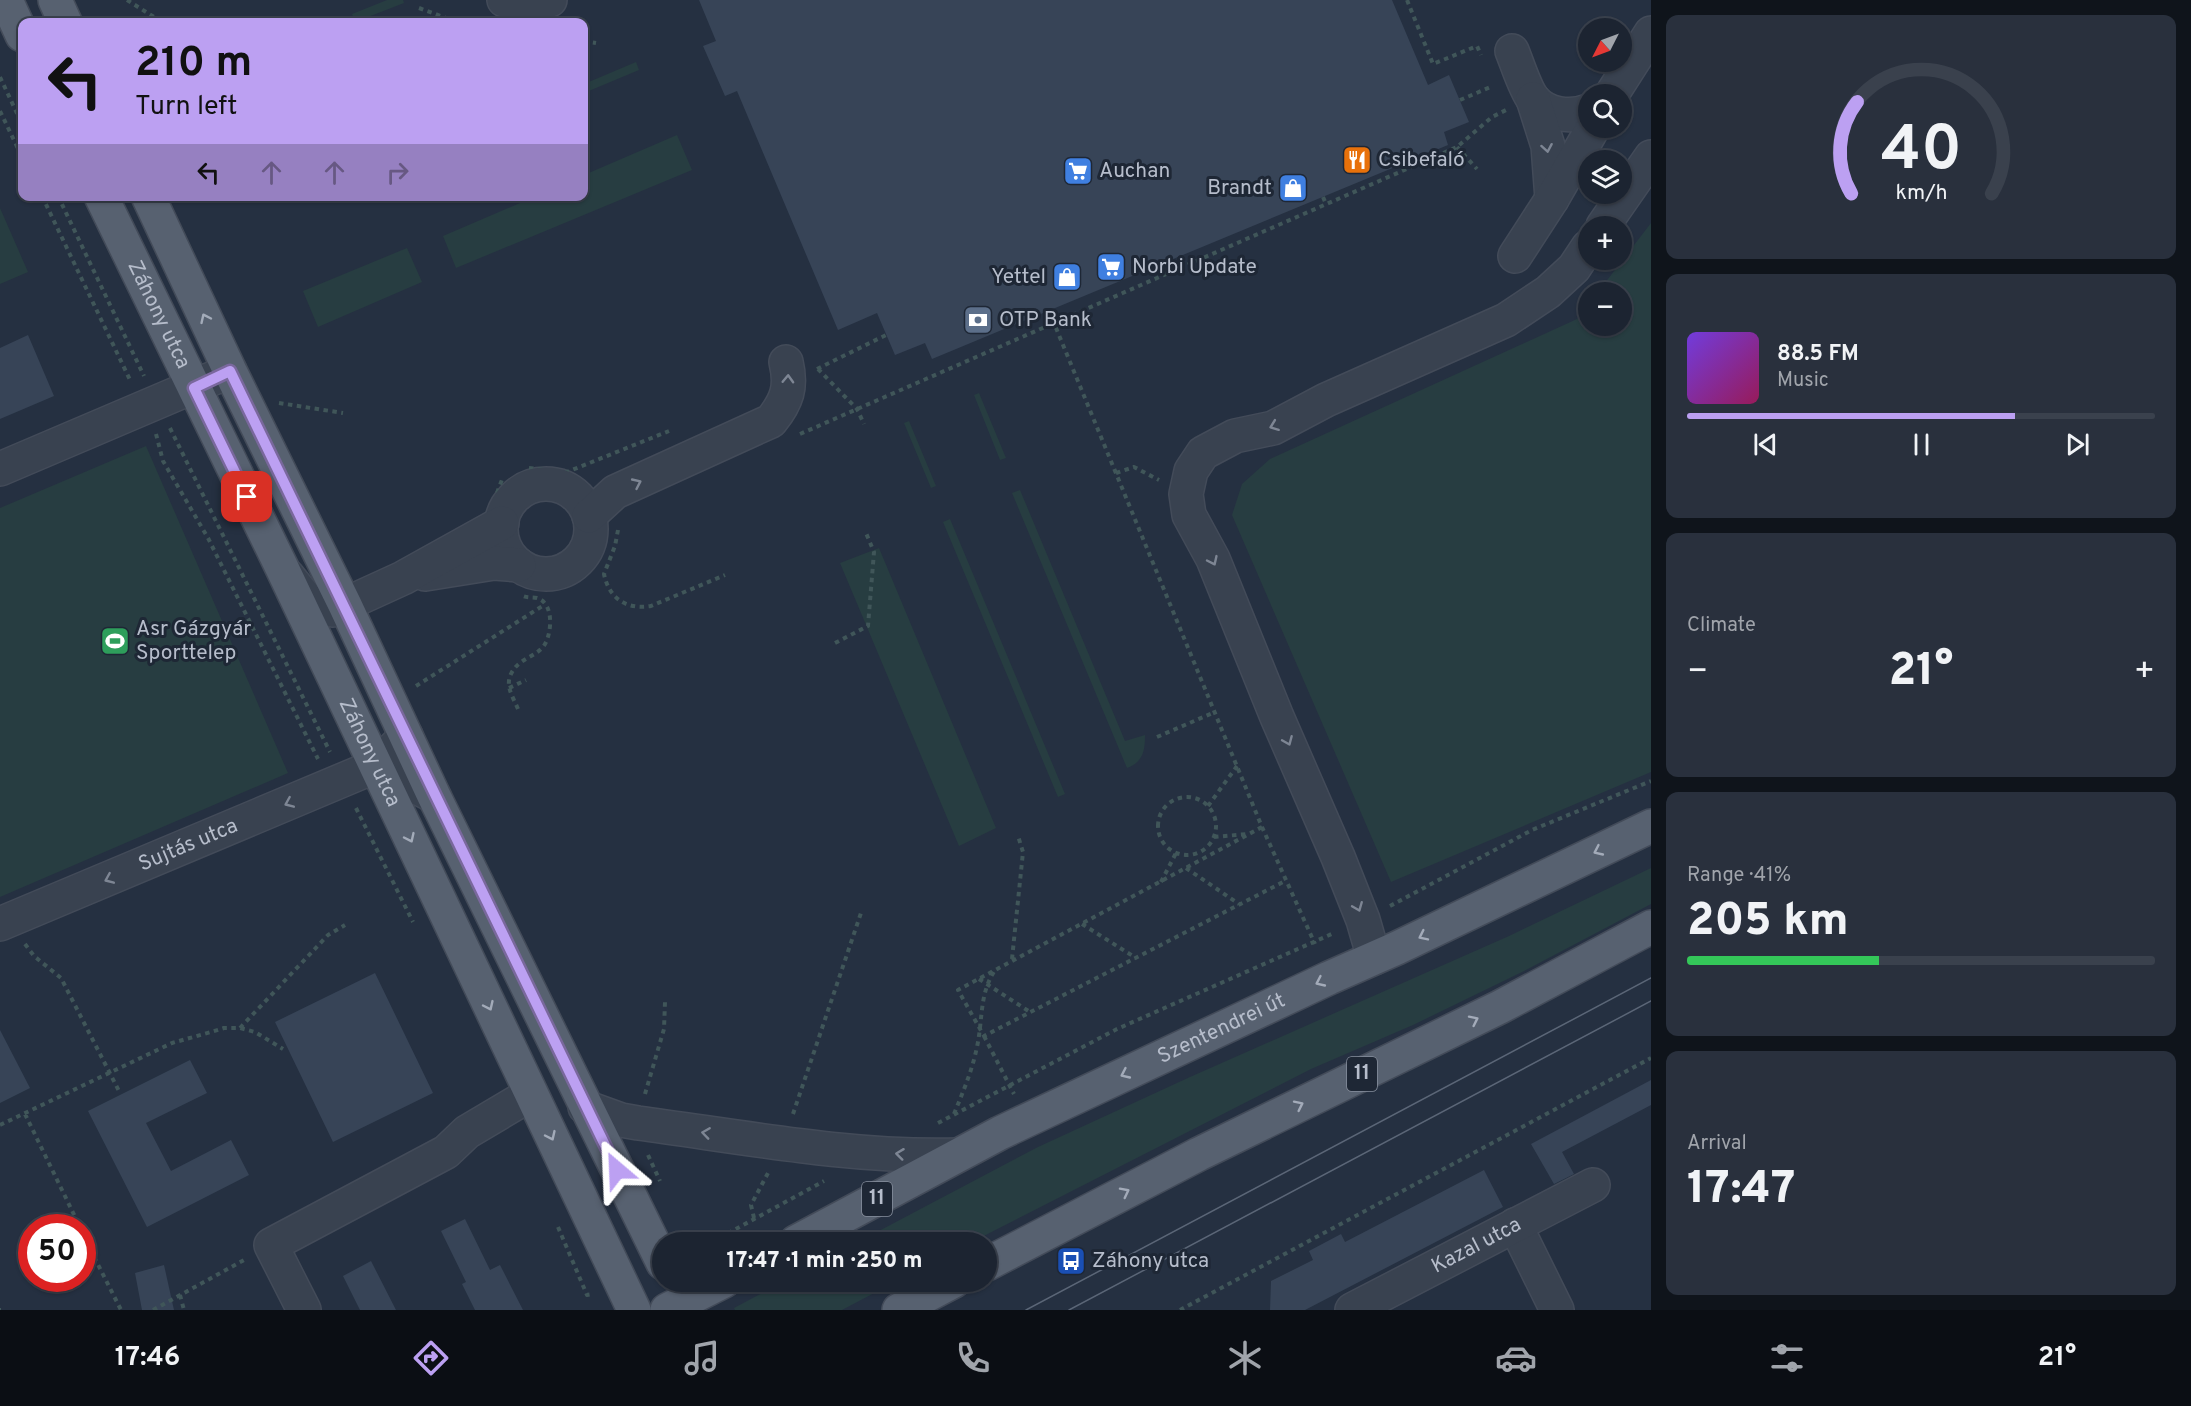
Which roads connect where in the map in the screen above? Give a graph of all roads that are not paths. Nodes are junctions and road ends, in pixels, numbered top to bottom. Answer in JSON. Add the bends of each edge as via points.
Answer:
{"nodes":[{"id":1,"x":6,"y":0,"type":"edge"},
{"id":2,"x":55,"y":0,"type":"edge"},
{"id":3,"x":504,"y":0,"type":"edge"},
{"id":4,"x":550,"y":0,"type":"edge"},
{"id":5,"x":63,"y":18,"type":"edge"},
{"id":6,"x":18,"y":26,"type":"edge"},
{"id":7,"x":1651,"y":33,"type":"edge"},
{"id":8,"x":1498,"y":58,"type":"road end"},
{"id":9,"x":1618,"y":84,"type":"edge"},
{"id":10,"x":1518,"y":105,"type":"junction"},
{"id":11,"x":1578,"y":115,"type":"edge"},
{"id":12,"x":1587,"y":138,"type":"edge"},
{"id":13,"x":1648,"y":163,"type":"edge"},
{"id":14,"x":1552,"y":199,"type":"junction"},
{"id":15,"x":103,"y":201,"type":"edge"},
{"id":16,"x":150,"y":201,"type":"edge"},
{"id":17,"x":1610,"y":216,"type":"edge"},
{"id":18,"x":1515,"y":256,"type":"dead end"},
{"id":19,"x":1578,"y":262,"type":"edge"},
{"id":20,"x":786,"y":362,"type":"dead end"},
{"id":21,"x":230,"y":371,"type":"junction"},
{"id":22,"x":194,"y":388,"type":"junction"},
{"id":23,"x":0,"y":469,"type":"edge"},
{"id":24,"x":498,"y":510,"type":"junction"},
{"id":25,"x":603,"y":519,"type":"junction"},
{"id":26,"x":284,"y":570,"type":"junction"},
{"id":27,"x":403,"y":578,"type":"junction"},
{"id":28,"x":516,"y":578,"type":"junction"},
{"id":29,"x":345,"y":605,"type":"junction"},
{"id":30,"x":342,"y":692,"type":"junction"},
{"id":31,"x":406,"y":736,"type":"junction"},
{"id":32,"x":376,"y":766,"type":"junction"},
{"id":33,"x":434,"y":796,"type":"junction"},
{"id":34,"x":1651,"y":826,"type":"edge"},
{"id":35,"x":1651,"y":927,"type":"edge"},
{"id":36,"x":10,"y":931,"type":"edge"},
{"id":37,"x":1374,"y":958,"type":"junction"},
{"id":38,"x":531,"y":1094,"type":"junction"},
{"id":39,"x":585,"y":1107,"type":"junction"},
{"id":40,"x":958,"y":1155,"type":"junction"},
{"id":41,"x":1593,"y":1185,"type":"dead end"},
{"id":42,"x":1515,"y":1225,"type":"junction"},
{"id":43,"x":815,"y":1232,"type":"edge"},
{"id":44,"x":652,"y":1241,"type":"edge"},
{"id":45,"x":997,"y":1259,"type":"edge"},
{"id":46,"x":698,"y":1292,"type":"edge"},
{"id":47,"x":933,"y":1292,"type":"edge"},
{"id":48,"x":677,"y":1301,"type":"edge"},
{"id":49,"x":304,"y":1310,"type":"edge"},
{"id":50,"x":634,"y":1310,"type":"edge"},
{"id":51,"x":899,"y":1310,"type":"edge"},
{"id":52,"x":1352,"y":1310,"type":"edge"},
{"id":53,"x":1557,"y":1310,"type":"edge"}],
"edges":[{"from":1,"to":6,"type":"main road"},
{"from":2,"to":5,"type":"main road"},
{"from":3,"to":4,"type":"street","via":[[520,5]]},
{"from":7,"to":9,"type":"street"},
{"from":8,"to":10,"type":"street"},
{"from":10,"to":11,"type":"street"},
{"from":10,"to":14,"type":"street","one_way":true,"via":[[1548,146]]},
{"from":12,"to":14,"type":"street"},
{"from":13,"to":17,"type":"street"},
{"from":14,"to":18,"type":"street"},
{"from":15,"to":22,"type":"main road","name":"Záhony utca"},
{"from":21,"to":16,"type":"main road","name":"Záhony utca","one_way":true},
{"from":19,"to":37,"type":"street","one_way":true,"via":[[1548,292],[1506,320],[1326,400],[1273,428],[1235,436],[1203,453],[1191,471],[1186,494],[1189,515],[1213,559],[1363,920]]},
{"from":25,"to":20,"type":"street","one_way":true,"via":[[615,492],[771,421],[784,405],[790,378]]},
{"from":21,"to":22,"type":"street"},
{"from":21,"to":29,"type":"main road","name":"Záhony utca"},
{"from":22,"to":23,"type":"street"},
{"from":22,"to":26,"type":"main road","name":"Záhony utca"},
{"from":24,"to":25,"type":"street","via":[[506,510],[526,489],[554,485],[566,488]]},
{"from":24,"to":27,"type":"street"},
{"from":24,"to":28,"type":"street"},
{"from":25,"to":28,"type":"street","via":[[591,530],[589,544],[573,566],[560,572],[531,572]]},
{"from":26,"to":29,"type":"street","via":[[308,601],[320,608],[333,610]]},
{"from":26,"to":30,"type":"main road","name":"Záhony utca"},
{"from":27,"to":28,"type":"street","via":[[494,563]]},
{"from":27,"to":29,"type":"street"},
{"from":29,"to":30,"type":"street","via":[[337,615],[333,641]]},
{"from":29,"to":31,"type":"main road","name":"Záhony utca"},
{"from":30,"to":32,"type":"main road","name":"Záhony utca"},
{"from":31,"to":32,"type":"street","name":"Sujtás utca"},
{"from":31,"to":33,"type":"main road","name":"Záhony utca"},
{"from":32,"to":33,"type":"street"},
{"from":32,"to":36,"type":"street","name":"Sujtás utca","one_way":true,"via":[[338,771]]},
{"from":32,"to":38,"type":"main road","name":"Záhony utca","one_way":true},
{"from":33,"to":39,"type":"main road","name":"Záhony utca"},
{"from":34,"to":37,"type":"main road","name":"Szentendrei út","number":"11","one_way":true},
{"from":45,"to":35,"type":"main road","number":"11","one_way":true,"via":[[1199,1154],[1500,1007]]},
{"from":37,"to":40,"type":"main road","name":"Szentendrei út","number":"11","one_way":true},
{"from":38,"to":49,"type":"street","via":[[467,1132],[446,1152],[271,1245]]},
{"from":38,"to":50,"type":"main road","name":"Záhony utca","one_way":true},
{"from":40,"to":39,"type":"street","one_way":true,"via":[[916,1156],[783,1144],[621,1120]]},
{"from":39,"to":44,"type":"main road","name":"Záhony utca"},
{"from":40,"to":43,"type":"main road","name":"Szentendrei út","number":"11"},
{"from":41,"to":42,"type":"street"},
{"from":42,"to":52,"type":"street","name":"Kazal utca"},
{"from":42,"to":53,"type":"street","name":"Kazal utca"},
{"from":46,"to":48,"type":"main road"},
{"from":47,"to":51,"type":"main road"}]}
